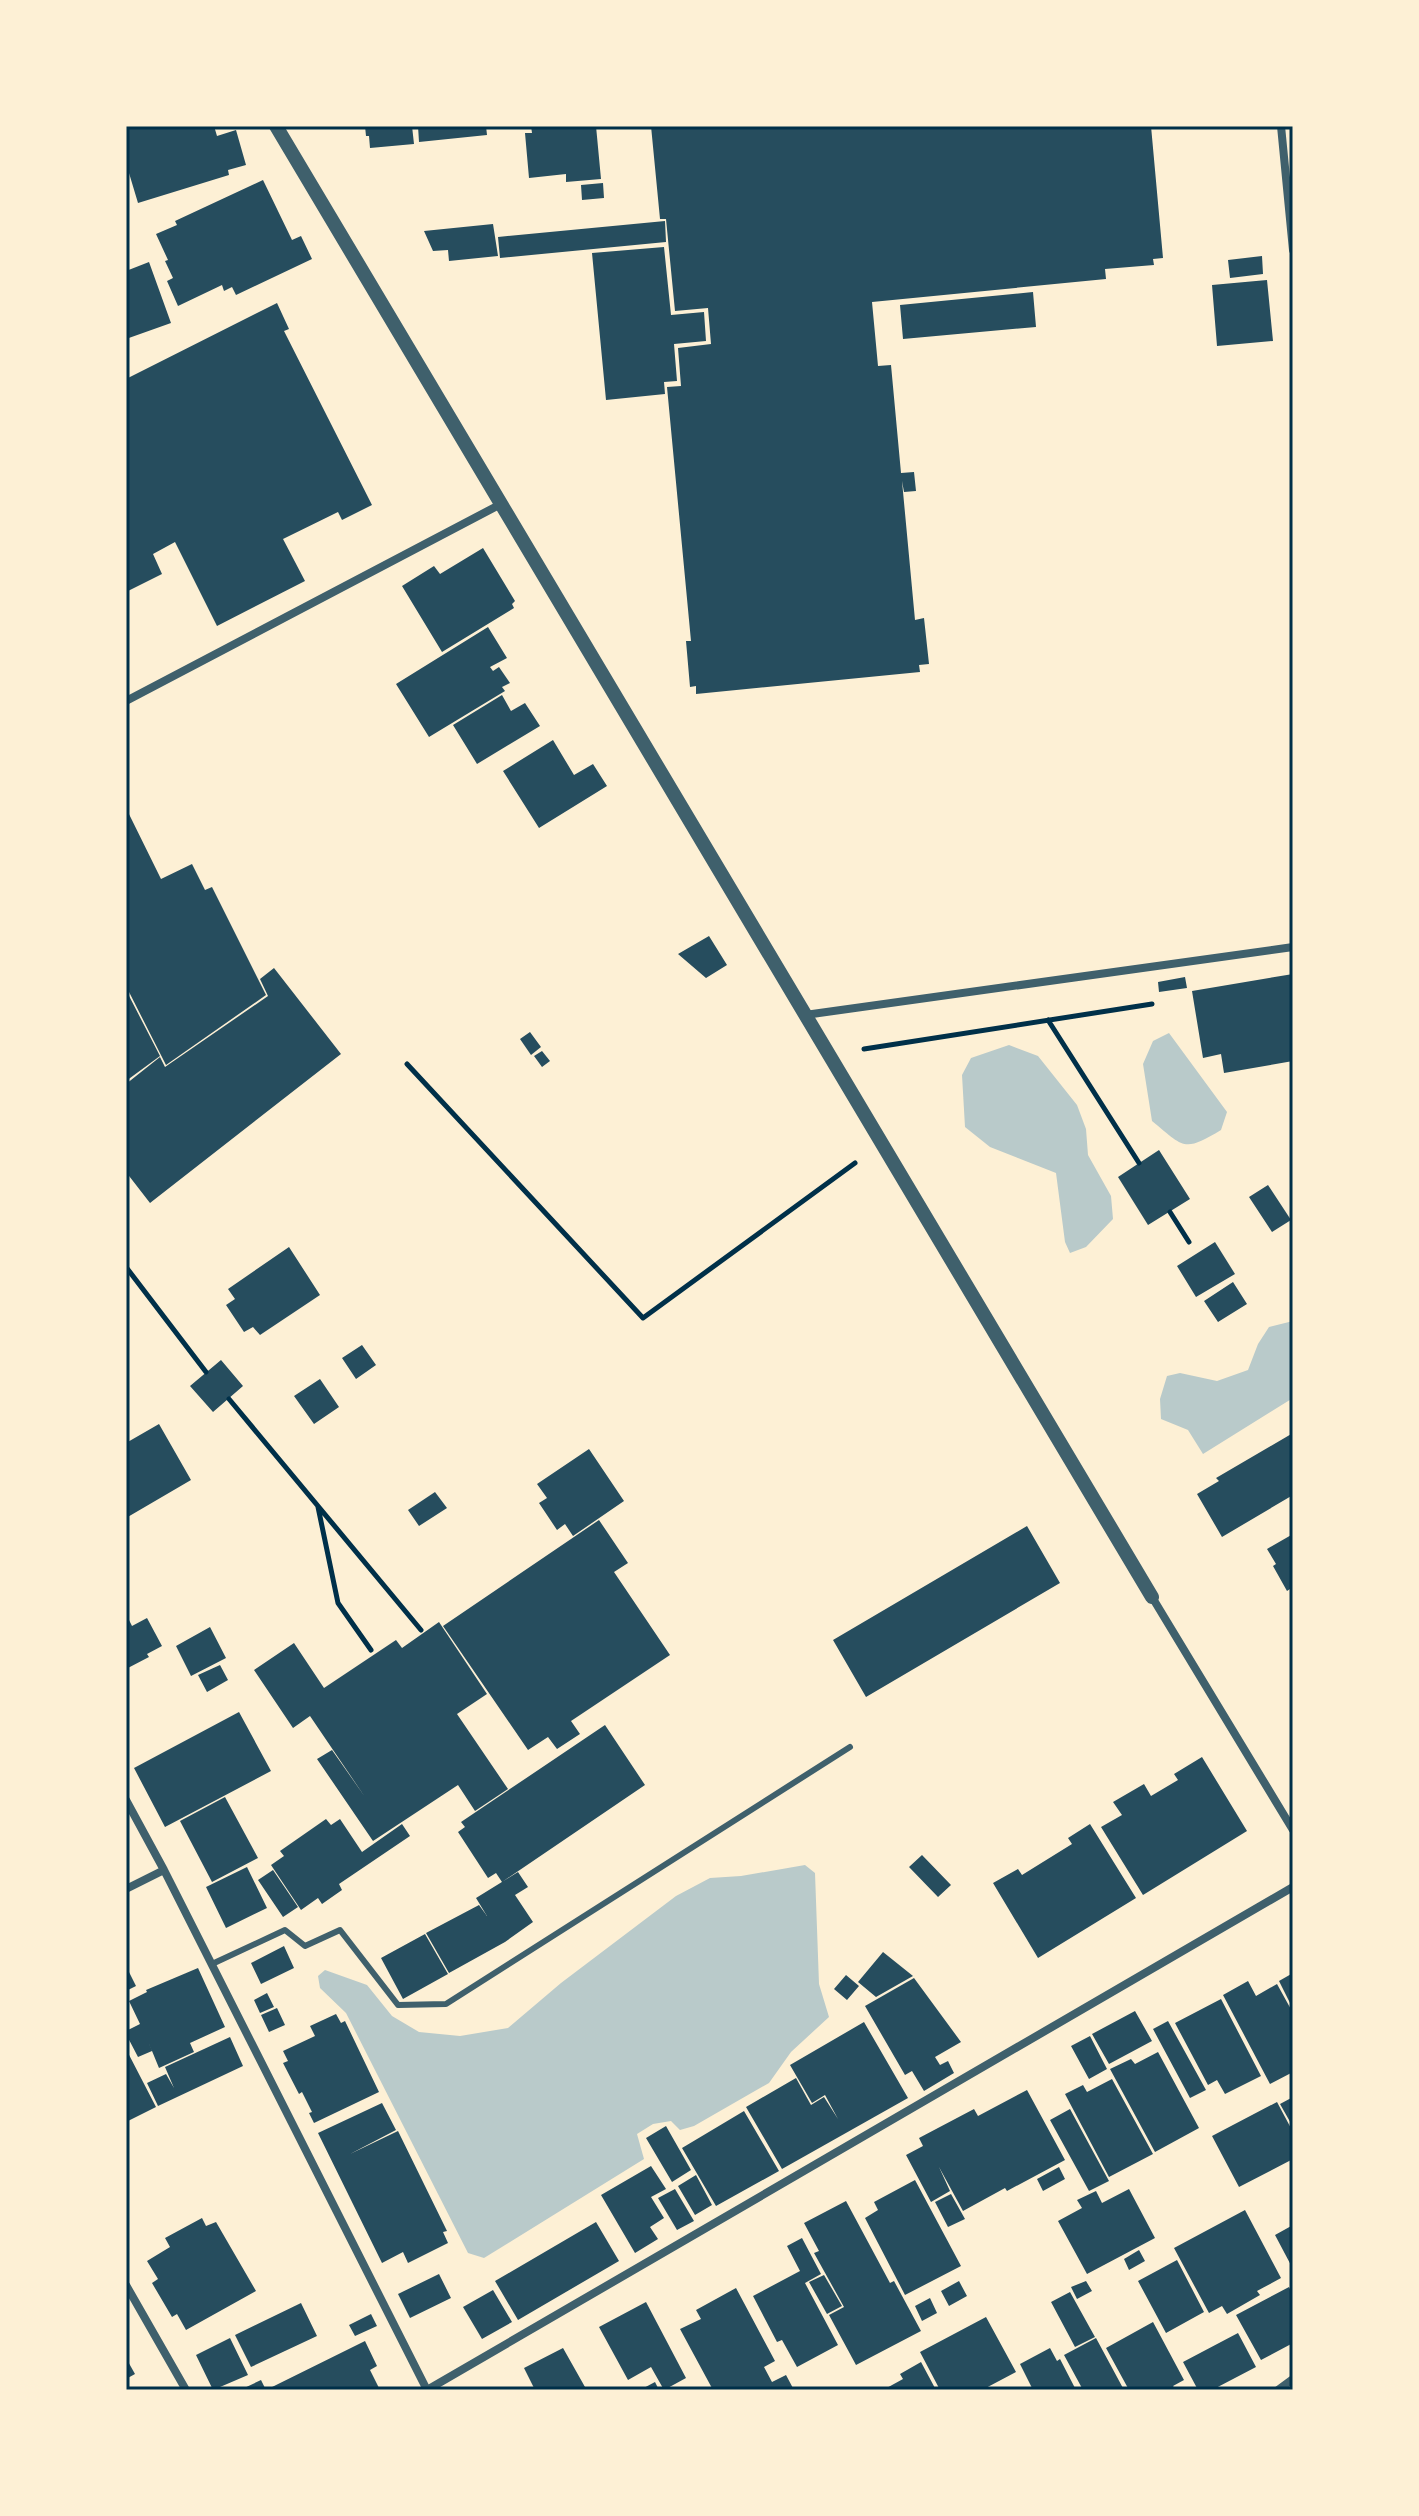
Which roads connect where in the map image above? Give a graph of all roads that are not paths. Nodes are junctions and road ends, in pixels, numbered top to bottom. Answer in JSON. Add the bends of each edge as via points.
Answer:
{"nodes":[{"id":1,"x":276,"y":126,"type":"edge"},
{"id":2,"x":1281,"y":126,"type":"edge"},
{"id":3,"x":1289,"y":156,"type":"edge"},
{"id":4,"x":1293,"y":250,"type":"edge"},
{"id":5,"x":501,"y":504,"type":"junction"},
{"id":6,"x":126,"y":701,"type":"edge"},
{"id":7,"x":1293,"y":947,"type":"edge"},
{"id":8,"x":805,"y":1015,"type":"junction"},
{"id":9,"x":1152,"y":1597,"type":"joint"},
{"id":10,"x":850,"y":1747,"type":"dead end"},
{"id":11,"x":126,"y":1800,"type":"edge"},
{"id":12,"x":1293,"y":1830,"type":"edge"},
{"id":13,"x":164,"y":1870,"type":"junction"},
{"id":14,"x":1293,"y":1887,"type":"edge"},
{"id":15,"x":126,"y":1889,"type":"edge"},
{"id":16,"x":212,"y":1964,"type":"junction"},
{"id":17,"x":126,"y":2285,"type":"edge"},
{"id":18,"x":1293,"y":2379,"type":"edge"},
{"id":19,"x":186,"y":2390,"type":"edge"},
{"id":20,"x":427,"y":2390,"type":"edge"},
{"id":21,"x":1278,"y":2390,"type":"edge"}],
"edges":[{"from":1,"to":5,"type":"street"},
{"from":2,"to":3,"type":"street"},
{"from":3,"to":4,"type":"street"},
{"from":5,"to":6,"type":"street"},
{"from":5,"to":8,"type":"street"},
{"from":7,"to":8,"type":"street"},
{"from":8,"to":9,"type":"street"},
{"from":9,"to":12,"type":"street"},
{"from":10,"to":16,"type":"lane","via":[[446,2004],[398,2005],[340,1930],[305,1946],[285,1930]]},
{"from":11,"to":13,"type":"street"},
{"from":13,"to":15,"type":"street"},
{"from":13,"to":16,"type":"street"},
{"from":14,"to":20,"type":"street"},
{"from":16,"to":20,"type":"street"},
{"from":17,"to":19,"type":"street"},
{"from":18,"to":21,"type":"street"}]}
